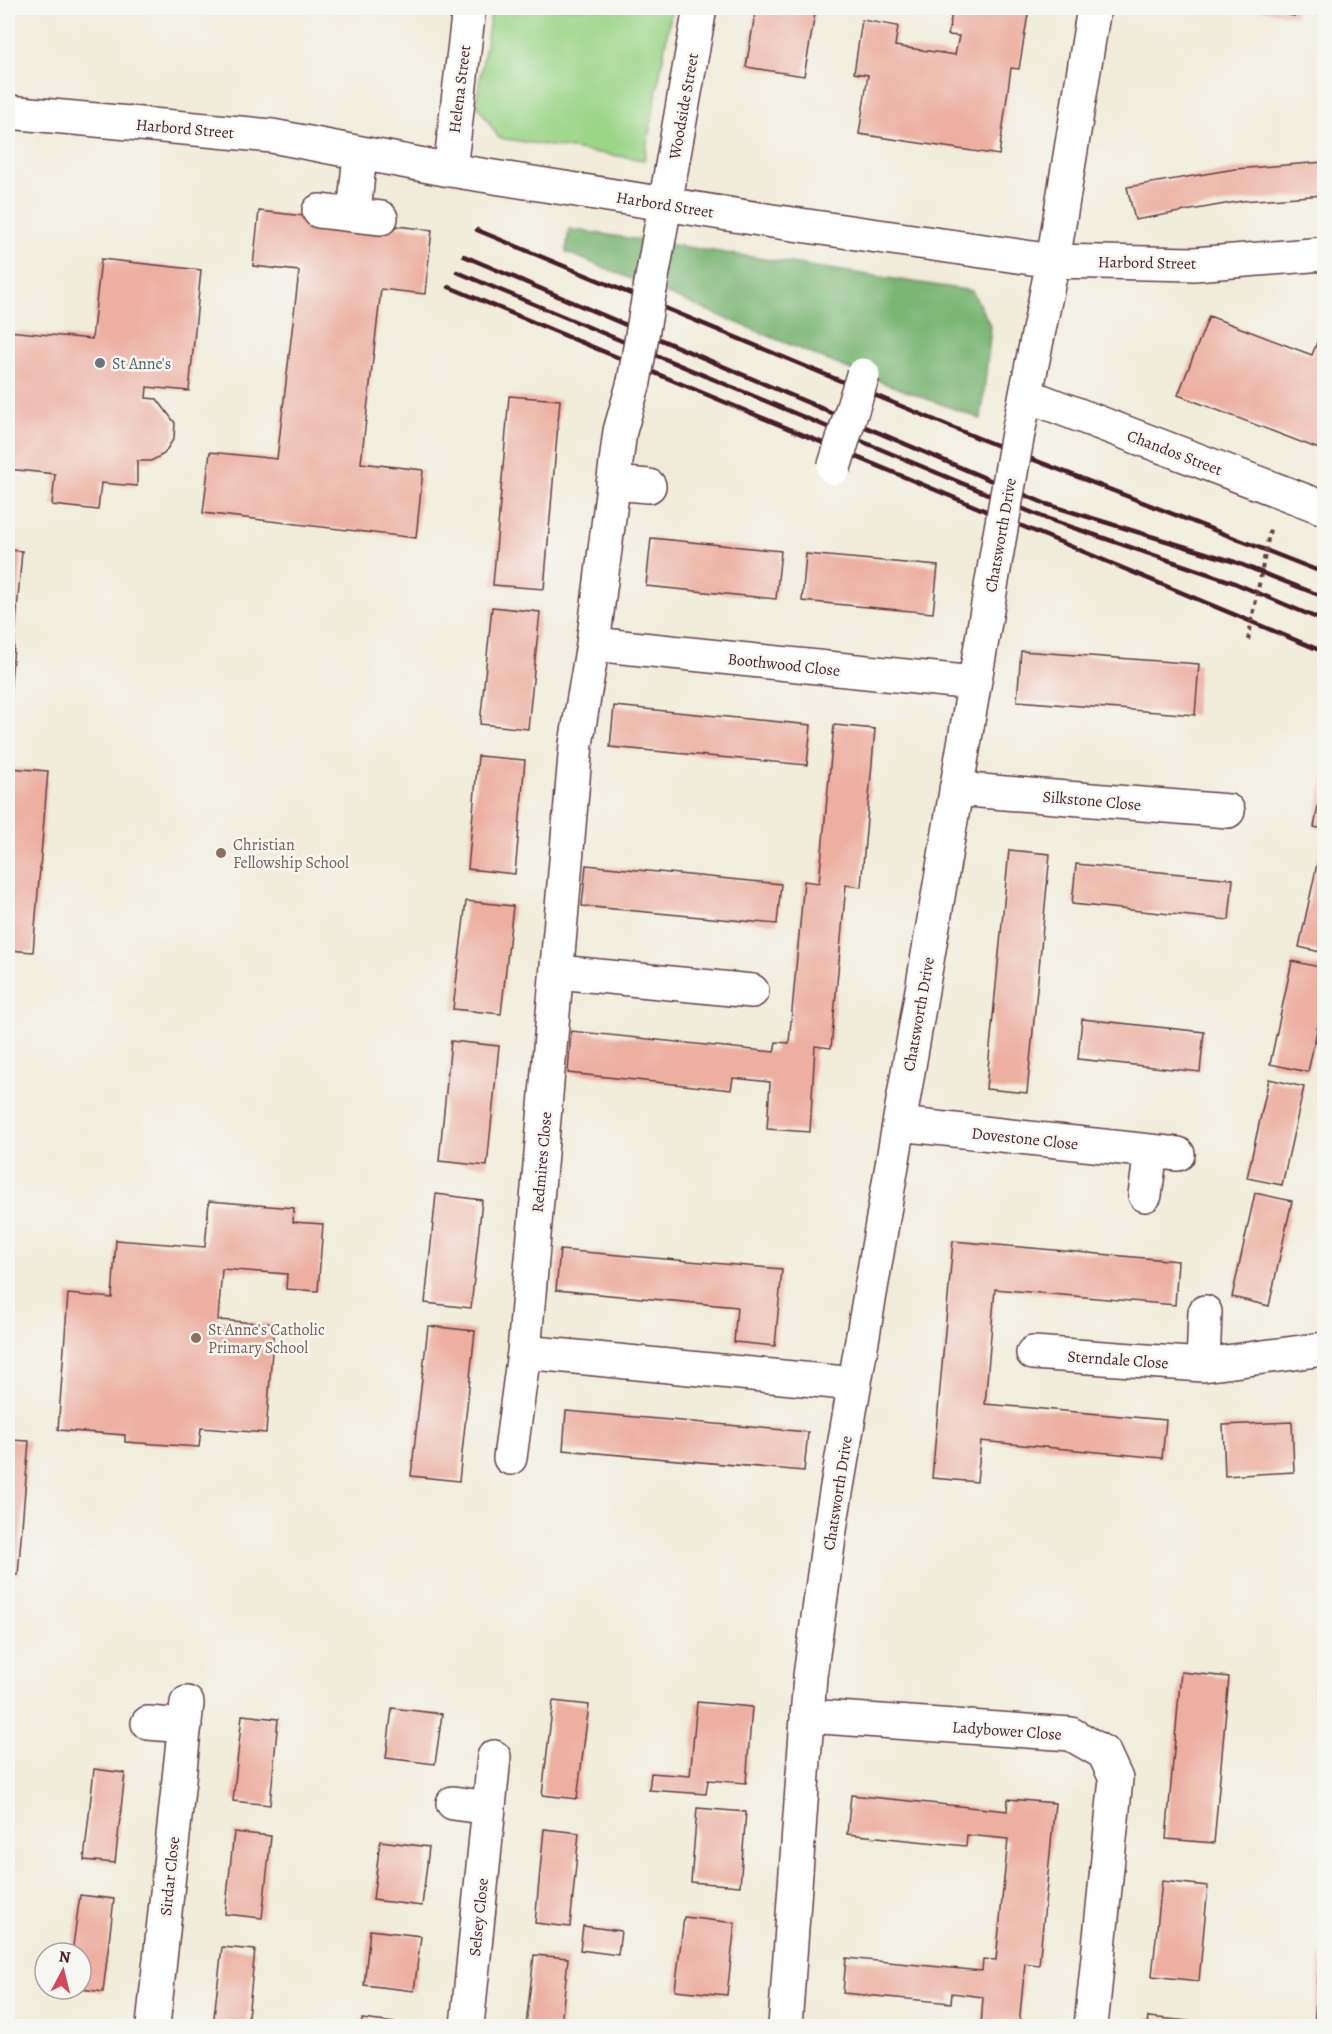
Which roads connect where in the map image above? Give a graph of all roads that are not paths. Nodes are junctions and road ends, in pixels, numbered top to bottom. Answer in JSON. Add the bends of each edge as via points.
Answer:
{"nodes":[{"id":1,"x":469,"y":8,"type":"edge"},
{"id":2,"x":700,"y":8,"type":"edge"},
{"id":3,"x":1094,"y":8,"type":"edge"},
{"id":4,"x":8,"y":111,"type":"edge"},
{"id":5,"x":360,"y":153,"type":"junction"},
{"id":6,"x":450,"y":170,"type":"junction"},
{"id":7,"x":665,"y":204,"type":"junction"},
{"id":8,"x":319,"y":211,"type":"dead end"},
{"id":9,"x":1324,"y":254,"type":"edge"},
{"id":10,"x":1053,"y":261,"type":"junction"},
{"id":11,"x":863,"y":375,"type":"dead end"},
{"id":12,"x":1026,"y":396,"type":"junction"},
{"id":13,"x":834,"y":468,"type":"dead end"},
{"id":14,"x":614,"y":483,"type":"junction"},
{"id":15,"x":649,"y":486,"type":"dead end"},
{"id":16,"x":1324,"y":508,"type":"edge"},
{"id":17,"x":593,"y":644,"type":"junction"},
{"id":18,"x":974,"y":683,"type":"junction"},
{"id":19,"x":956,"y":789,"type":"junction"},
{"id":20,"x":1228,"y":811,"type":"dead end"},
{"id":21,"x":558,"y":972,"type":"junction"},
{"id":22,"x":752,"y":991,"type":"dead end"},
{"id":23,"x":899,"y":1124,"type":"junction"},
{"id":24,"x":1145,"y":1195,"type":"dead end"},
{"id":25,"x":1205,"y":1312,"type":"dead end"},
{"id":26,"x":1324,"y":1348,"type":"edge"},
{"id":27,"x":524,"y":1352,"type":"junction"},
{"id":28,"x":1033,"y":1353,"type":"dead end"},
{"id":29,"x":1203,"y":1365,"type":"junction"},
{"id":30,"x":855,"y":1384,"type":"junction"},
{"id":31,"x":510,"y":1458,"type":"dead end"},
{"id":32,"x":807,"y":1716,"type":"junction"},
{"id":33,"x":148,"y":1723,"type":"dead end"},
{"id":34,"x":494,"y":1757,"type":"dead end"},
{"id":35,"x":453,"y":1803,"type":"dead end"},
{"id":36,"x":489,"y":1808,"type":"junction"},
{"id":37,"x":153,"y":2026,"type":"edge"},
{"id":38,"x":467,"y":2026,"type":"edge"},
{"id":39,"x":785,"y":2026,"type":"edge"},
{"id":40,"x":1091,"y":2026,"type":"edge"}],
"edges":[{"from":1,"to":6,"type":"street","name":"Helena Street"},
{"from":2,"to":7,"type":"street","name":"Woodside Street"},
{"from":3,"to":10,"type":"street","name":"Chatsworth Drive"},
{"from":4,"to":5,"type":"street","name":"Harbord Street","via":[[272,136]]},
{"from":5,"to":6,"type":"street","name":"Harbord Street"},
{"from":5,"to":8,"type":"street","via":[[368,217]]},
{"from":6,"to":7,"type":"street","name":"Harbord Street"},
{"from":7,"to":10,"type":"street","name":"Harbord Street"},
{"from":7,"to":14,"type":"street","name":"Woodside Street","bridge":true,"via":[[634,382],[620,431]]},
{"from":9,"to":10,"type":"street","name":"Harbord Street","via":[[1194,264]]},
{"from":10,"to":12,"type":"street","name":"Chatsworth Drive"},
{"from":11,"to":13,"type":"street","bridge":true},
{"from":12,"to":16,"type":"street","name":"Chandos Street"},
{"from":12,"to":18,"type":"street","name":"Chatsworth Drive","bridge":true},
{"from":14,"to":15,"type":"street"},
{"from":14,"to":17,"type":"street"},
{"from":17,"to":18,"type":"street","name":"Boothwood Close"},
{"from":17,"to":21,"type":"street","name":"Redmires Close","via":[[576,744]]},
{"from":18,"to":19,"type":"street","name":"Chatsworth Drive"},
{"from":19,"to":20,"type":"street","name":"Silkstone Close"},
{"from":19,"to":23,"type":"street","name":"Chatsworth Drive"},
{"from":21,"to":22,"type":"street"},
{"from":21,"to":27,"type":"street","name":"Redmires Close"},
{"from":23,"to":24,"type":"street","name":"Dovestone Close","via":[[1164,1152]]},
{"from":23,"to":30,"type":"street","name":"Chatsworth Drive"},
{"from":25,"to":29,"type":"street"},
{"from":26,"to":29,"type":"street","name":"Sterndale Close"},
{"from":27,"to":30,"type":"street"},
{"from":27,"to":31,"type":"street","name":"Redmires Close"},
{"from":28,"to":29,"type":"street","name":"Sterndale Close"},
{"from":30,"to":32,"type":"street","name":"Chatsworth Drive","via":[[832,1516]]},
{"from":32,"to":39,"type":"street","name":"Chatsworth Drive"},
{"from":32,"to":40,"type":"street","name":"Ladybower Close","via":[[1071,1734],[1104,1753],[1116,1779]]},
{"from":33,"to":37,"type":"street","name":"Sirdar Close","via":[[186,1714]]},
{"from":34,"to":36,"type":"street","name":"Selsey Close"},
{"from":35,"to":36,"type":"street"},
{"from":36,"to":38,"type":"street","name":"Selsey Close"}]}
